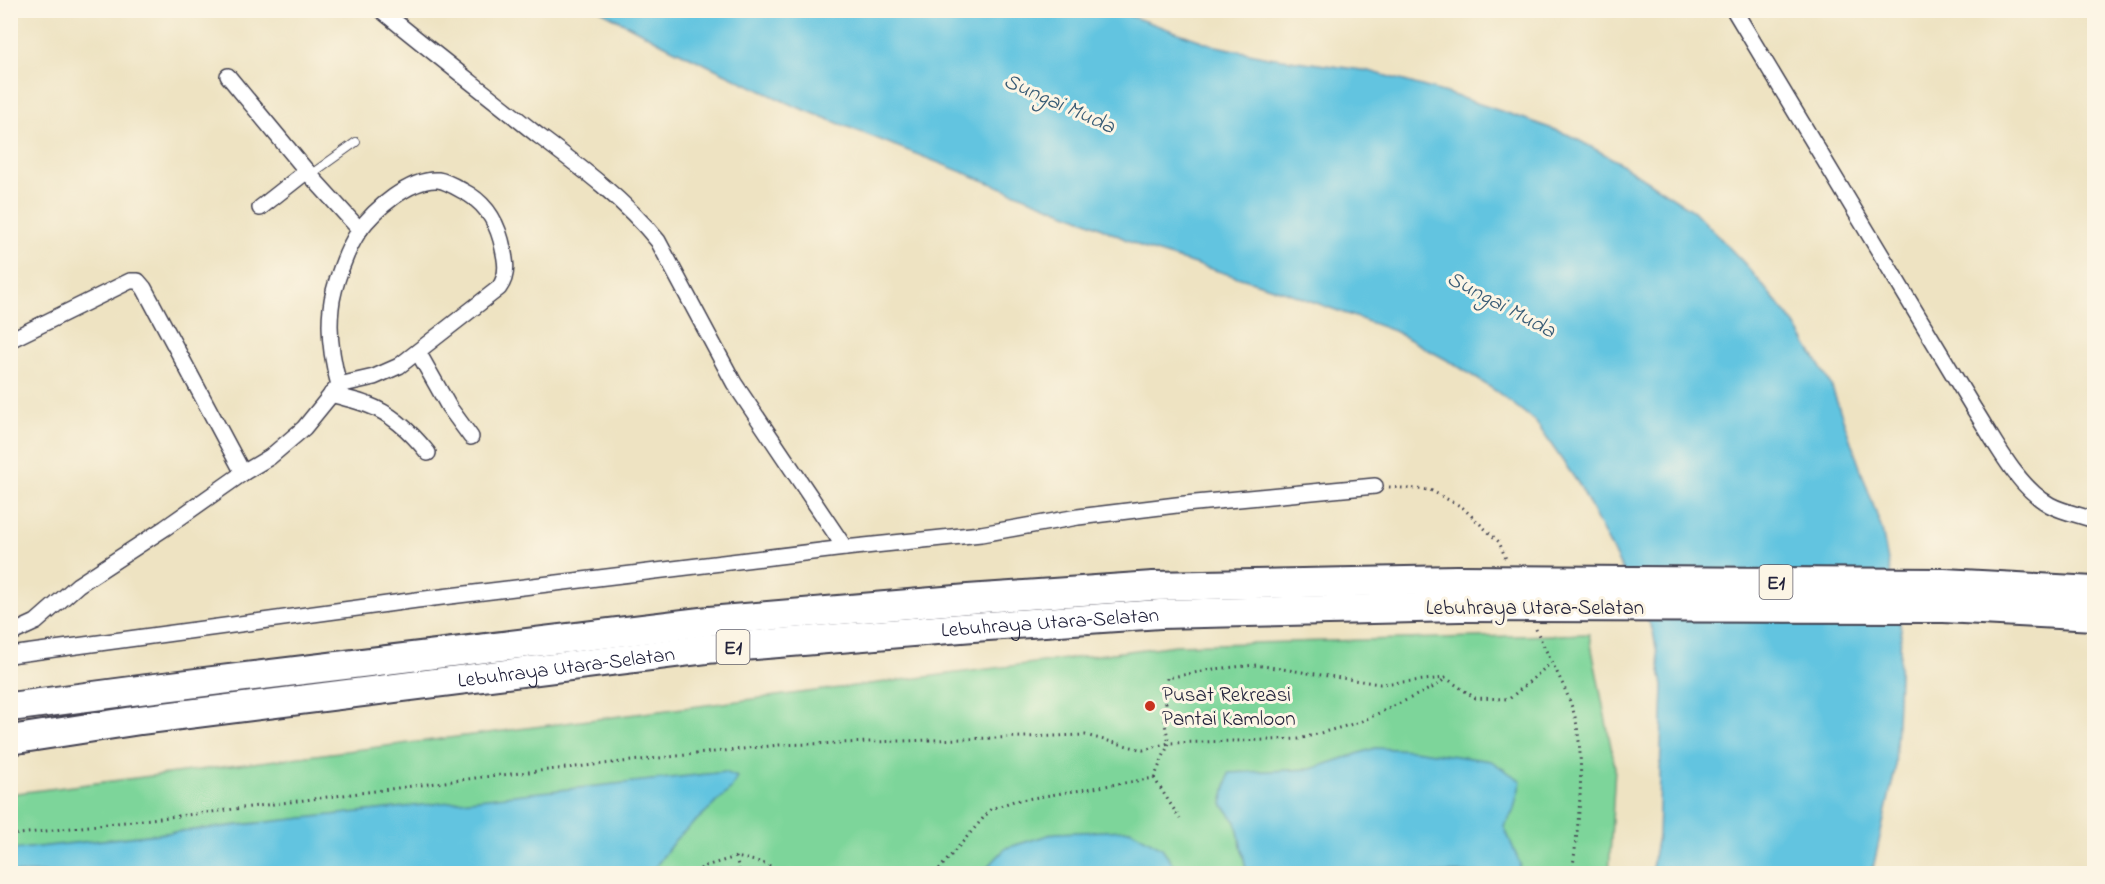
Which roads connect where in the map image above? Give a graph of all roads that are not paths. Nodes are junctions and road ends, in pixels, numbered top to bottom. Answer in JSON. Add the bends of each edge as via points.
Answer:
{"nodes":[{"id":1,"x":381,"y":10,"type":"edge"},
{"id":2,"x":1734,"y":10,"type":"edge"},
{"id":3,"x":228,"y":76,"type":"dead end"},
{"id":4,"x":356,"y":142,"type":"dead end"},
{"id":5,"x":309,"y":173,"type":"junction"},
{"id":6,"x":260,"y":208,"type":"dead end"},
{"id":7,"x":360,"y":230,"type":"junction"},
{"id":8,"x":10,"y":340,"type":"edge"},
{"id":9,"x":418,"y":352,"type":"junction"},
{"id":10,"x":335,"y":390,"type":"junction"},
{"id":11,"x":471,"y":437,"type":"dead end"},
{"id":12,"x":428,"y":453,"type":"dead end"},
{"id":13,"x":243,"y":473,"type":"junction"},
{"id":14,"x":1375,"y":486,"type":"road end"},
{"id":15,"x":2094,"y":520,"type":"edge"},
{"id":16,"x":845,"y":548,"type":"junction"},
{"id":17,"x":2094,"y":591,"type":"edge"},
{"id":18,"x":1458,"y":593,"type":"junction"},
{"id":19,"x":2094,"y":616,"type":"edge"},
{"id":20,"x":10,"y":634,"type":"edge"},
{"id":21,"x":10,"y":655,"type":"edge"},
{"id":22,"x":10,"y":707,"type":"edge"},
{"id":23,"x":10,"y":740,"type":"edge"}],
"edges":[{"from":1,"to":16,"type":"street","via":[[618,199],[647,228],[670,262],[734,383]]},
{"from":2,"to":15,"type":"street","via":[[2012,468],[2035,495],[2050,505]]},
{"from":3,"to":5,"type":"street"},
{"from":4,"to":5,"type":"lane"},
{"from":5,"to":6,"type":"street"},
{"from":5,"to":7,"type":"street"},
{"from":7,"to":9,"type":"street","via":[[403,189],[438,180],[473,196],[497,227],[506,262],[503,282]]},
{"from":7,"to":10,"type":"street","via":[[331,307]]},
{"from":8,"to":13,"type":"street","via":[[130,281],[138,281]]},
{"from":9,"to":10,"type":"street","via":[[399,366]]},
{"from":9,"to":11,"type":"street"},
{"from":10,"to":12,"type":"street","via":[[387,414]]},
{"from":10,"to":13,"type":"street","via":[[304,428],[270,457]]},
{"from":13,"to":20,"type":"street","via":[[78,585],[36,622]]},
{"from":14,"to":16,"type":"street","via":[[1185,504],[981,534]]},
{"from":16,"to":21,"type":"street"},
{"from":17,"to":18,"type":"highway","name":"Lebuhraya Utara–Selatan","number":"E1","bridge":true,"via":[[1944,583]]},
{"from":18,"to":19,"type":"highway","name":"Lebuhraya Utara–Selatan","number":"E1","bridge":true},
{"from":18,"to":22,"type":"highway","name":"Lebuhraya Utara–Selatan","number":"E1","via":[[1153,586],[721,620]]},
{"from":18,"to":23,"type":"highway","name":"Lebuhraya Utara–Selatan","number":"E1","via":[[706,649]]}]}
